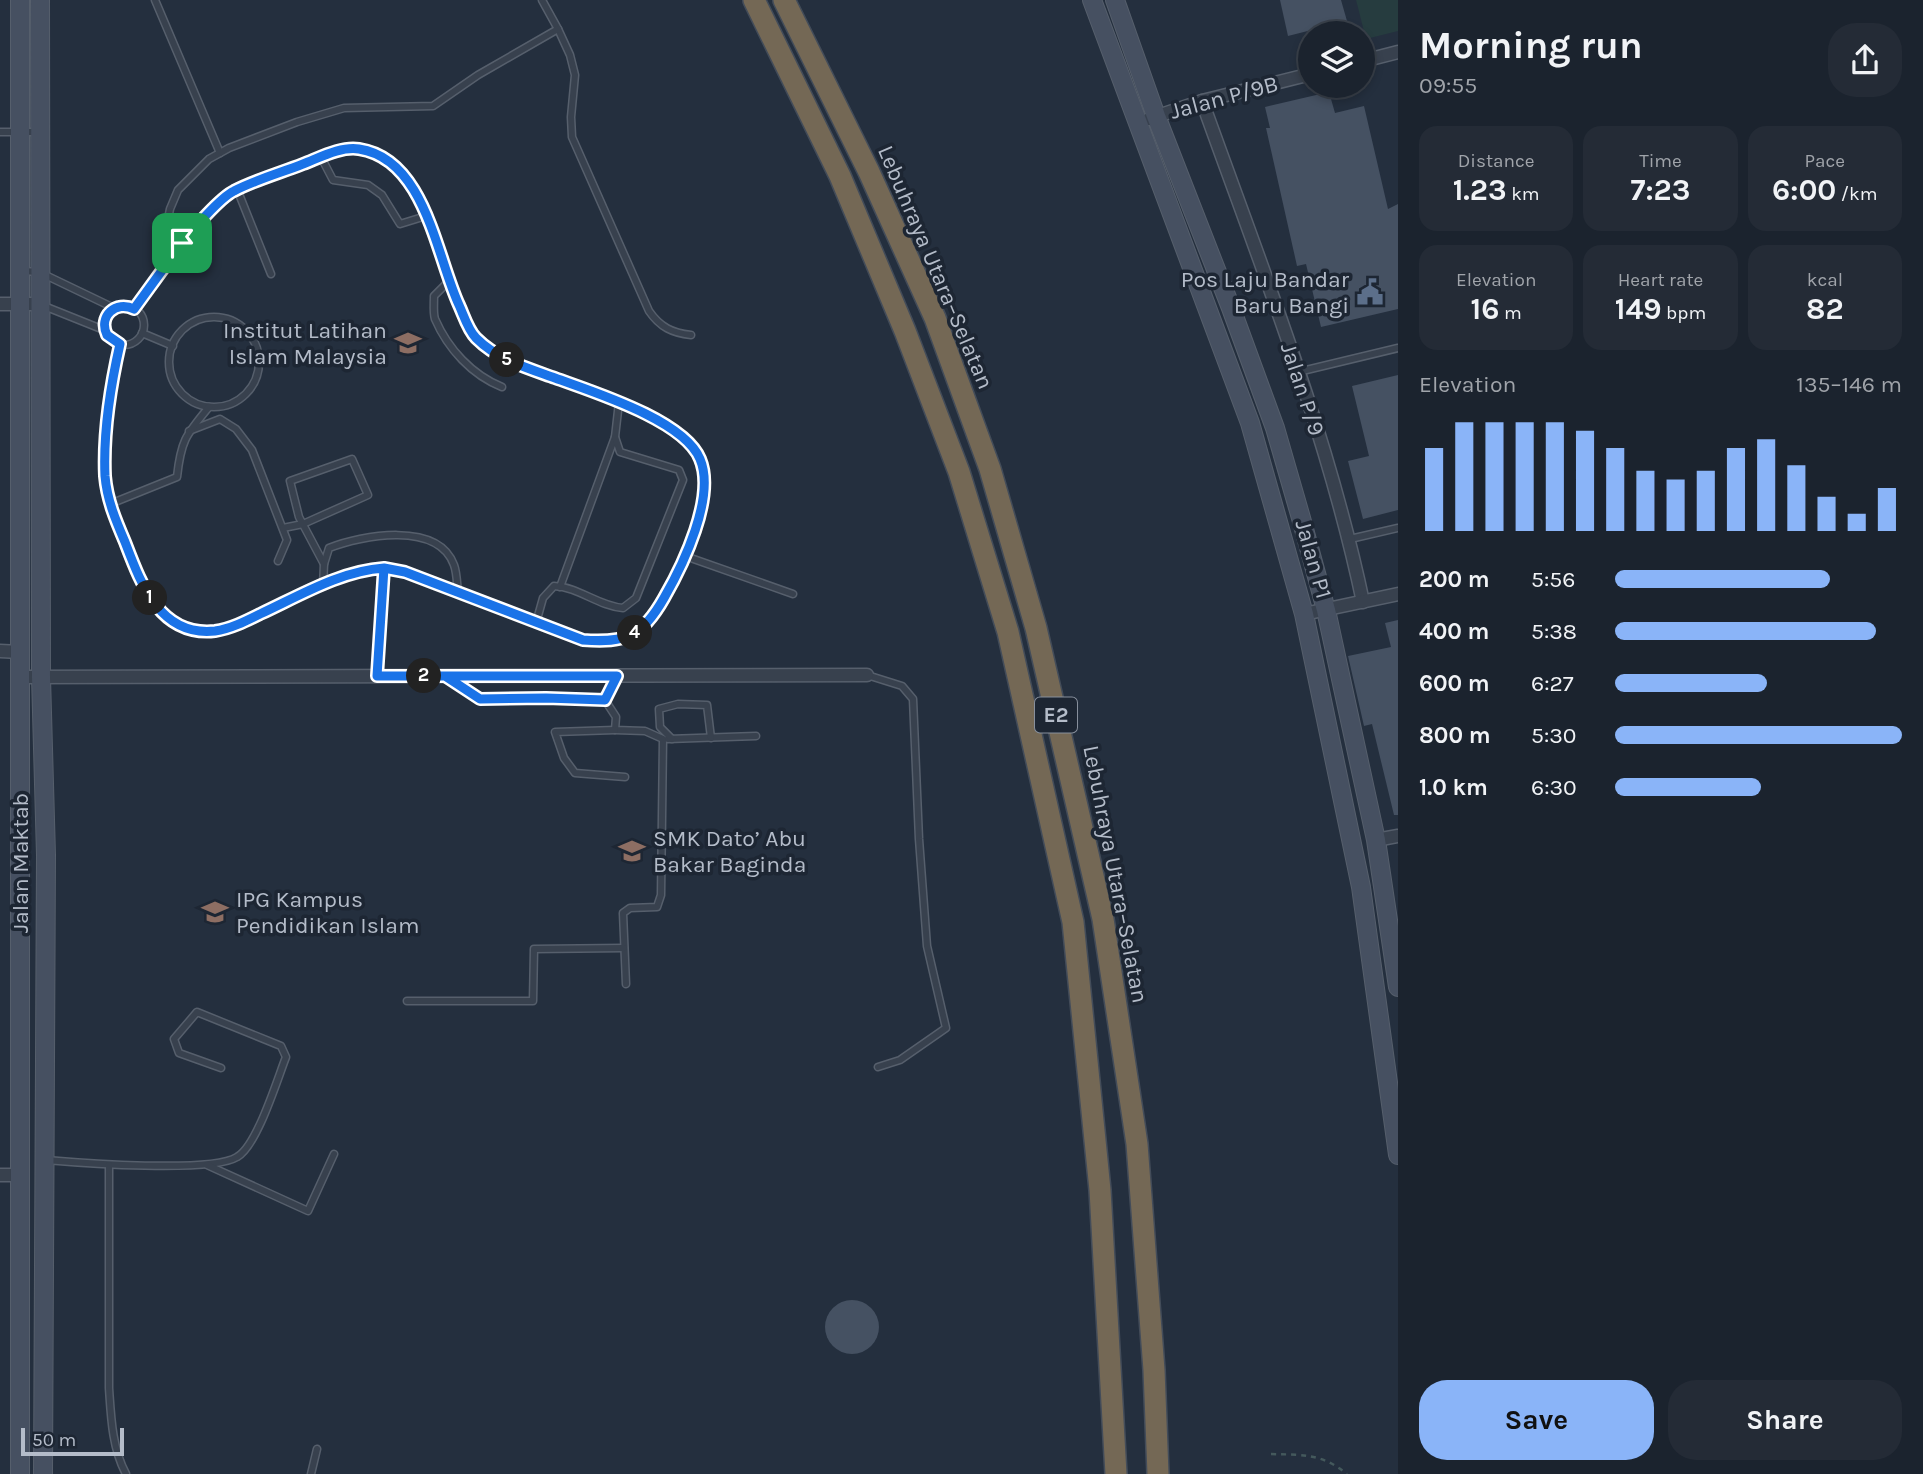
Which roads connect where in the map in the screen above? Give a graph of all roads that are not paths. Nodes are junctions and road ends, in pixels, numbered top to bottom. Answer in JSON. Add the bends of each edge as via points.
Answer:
{"nodes":[{"id":1,"x":20,"y":0,"type":"edge"},
{"id":2,"x":40,"y":0,"type":"edge"},
{"id":3,"x":155,"y":0,"type":"edge"},
{"id":4,"x":542,"y":0,"type":"edge"},
{"id":5,"x":754,"y":0,"type":"edge"},
{"id":6,"x":784,"y":0,"type":"edge"},
{"id":7,"x":1092,"y":0,"type":"edge"},
{"id":8,"x":1115,"y":0,"type":"edge"},
{"id":9,"x":558,"y":29,"type":"junction"},
{"id":10,"x":1398,"y":52,"type":"edge"},
{"id":11,"x":1375,"y":58,"type":"edge"},
{"id":12,"x":1298,"y":77,"type":"edge"},
{"id":13,"x":1202,"y":101,"type":"junction"},
{"id":14,"x":1156,"y":116,"type":"junction"},
{"id":15,"x":1138,"y":123,"type":"junction"},
{"id":16,"x":20,"y":131,"type":"junction"},
{"id":17,"x":0,"y":132,"type":"edge"},
{"id":18,"x":39,"y":132,"type":"junction"},
{"id":19,"x":220,"y":153,"type":"junction"},
{"id":20,"x":321,"y":157,"type":"junction"},
{"id":21,"x":237,"y":189,"type":"junction"},
{"id":22,"x":426,"y":216,"type":"junction"},
{"id":23,"x":182,"y":243,"type":"junction"},
{"id":24,"x":30,"y":271,"type":"junction"},
{"id":25,"x":271,"y":274,"type":"dead end"},
{"id":26,"x":448,"y":282,"type":"junction"},
{"id":27,"x":0,"y":304,"type":"edge"},
{"id":28,"x":30,"y":304,"type":"junction"},
{"id":29,"x":114,"y":308,"type":"junction"},
{"id":30,"x":134,"y":309,"type":"junction"},
{"id":31,"x":104,"y":330,"type":"junction"},
{"id":32,"x":142,"y":333,"type":"junction"},
{"id":33,"x":691,"y":335,"type":"dead end"},
{"id":34,"x":120,"y":344,"type":"junction"},
{"id":35,"x":173,"y":346,"type":"junction"},
{"id":36,"x":1398,"y":348,"type":"edge"},
{"id":37,"x":1298,"y":372,"type":"junction"},
{"id":38,"x":502,"y":387,"type":"dead end"},
{"id":39,"x":619,"y":402,"type":"junction"},
{"id":40,"x":209,"y":407,"type":"junction"},
{"id":41,"x":189,"y":431,"type":"junction"},
{"id":42,"x":615,"y":437,"type":"junction"},
{"id":43,"x":110,"y":504,"type":"junction"},
{"id":44,"x":303,"y":524,"type":"junction"},
{"id":45,"x":283,"y":528,"type":"junction"},
{"id":46,"x":1398,"y":528,"type":"edge"},
{"id":47,"x":1350,"y":540,"type":"junction"},
{"id":48,"x":685,"y":556,"type":"junction"},
{"id":49,"x":278,"y":561,"type":"dead end"},
{"id":50,"x":324,"y":564,"type":"junction"},
{"id":51,"x":384,"y":568,"type":"junction"},
{"id":52,"x":323,"y":586,"type":"junction"},
{"id":53,"x":561,"y":587,"type":"junction"},
{"id":54,"x":458,"y":593,"type":"junction"},
{"id":55,"x":793,"y":594,"type":"dead end"},
{"id":56,"x":1398,"y":594,"type":"edge"},
{"id":57,"x":1363,"y":602,"type":"junction"},
{"id":58,"x":1326,"y":610,"type":"junction"},
{"id":59,"x":1304,"y":614,"type":"junction"},
{"id":60,"x":536,"y":623,"type":"junction"},
{"id":61,"x":0,"y":651,"type":"edge"},
{"id":62,"x":20,"y":652,"type":"junction"},
{"id":63,"x":867,"y":675,"type":"joint"},
{"id":64,"x":377,"y":676,"type":"junction"},
{"id":65,"x":445,"y":676,"type":"junction"},
{"id":66,"x":617,"y":676,"type":"junction"},
{"id":67,"x":20,"y":677,"type":"junction"},
{"id":68,"x":41,"y":677,"type":"junction"},
{"id":69,"x":605,"y":700,"type":"junction"},
{"id":70,"x":615,"y":730,"type":"junction"},
{"id":71,"x":756,"y":736,"type":"dead end"},
{"id":72,"x":711,"y":737,"type":"junction"},
{"id":73,"x":663,"y":739,"type":"junction"},
{"id":74,"x":672,"y":739,"type":"junction"},
{"id":75,"x":625,"y":777,"type":"dead end"},
{"id":76,"x":1398,"y":836,"type":"edge"},
{"id":77,"x":1376,"y":840,"type":"junction"},
{"id":78,"x":624,"y":948,"type":"junction"},
{"id":79,"x":626,"y":984,"type":"dead end"},
{"id":80,"x":1398,"y":987,"type":"edge"},
{"id":81,"x":407,"y":1001,"type":"dead end"},
{"id":82,"x":878,"y":1067,"type":"dead end"},
{"id":83,"x":221,"y":1068,"type":"dead end"},
{"id":84,"x":334,"y":1154,"type":"dead end"},
{"id":85,"x":1398,"y":1155,"type":"edge"},
{"id":86,"x":44,"y":1160,"type":"junction"},
{"id":87,"x":109,"y":1165,"type":"junction"},
{"id":88,"x":205,"y":1165,"type":"junction"},
{"id":89,"x":20,"y":1166,"type":"junction"},
{"id":90,"x":0,"y":1175,"type":"edge"},
{"id":91,"x":317,"y":1450,"type":"dead end"},
{"id":92,"x":20,"y":1474,"type":"edge"},
{"id":93,"x":43,"y":1474,"type":"edge"},
{"id":94,"x":126,"y":1474,"type":"edge"},
{"id":95,"x":311,"y":1474,"type":"edge"},
{"id":96,"x":1116,"y":1474,"type":"edge"},
{"id":97,"x":1158,"y":1474,"type":"edge"}],
"edges":[{"from":1,"to":16,"type":"street","name":"Jalan Maktab"},
{"from":2,"to":18,"type":"street","name":"Jalan Maktab"},
{"from":3,"to":19,"type":"lane"},
{"from":4,"to":9,"type":"lane"},
{"from":5,"to":96,"type":"highway","number":"E2","via":[[840,176],[905,331],[959,472],[1007,632],[1073,922],[1100,1191]]},
{"from":6,"to":97,"type":"highway","name":"Lebuhraya Utara–Selatan","number":"E2","via":[[935,318],[990,469],[1036,628],[1103,919],[1137,1144]]},
{"from":7,"to":15,"type":"street","name":"Jalan P1"},
{"from":8,"to":14,"type":"street","name":"Jalan P1"},
{"from":9,"to":19,"type":"lane","via":[[433,106],[344,108]]},
{"from":9,"to":33,"type":"lane","via":[[575,75],[572,137],[604,211],[649,311],[668,330]]},
{"from":10,"to":11,"type":"street"},
{"from":12,"to":13,"type":"street","name":"Jalan P/9B"},
{"from":13,"to":14,"type":"street","name":"Jalan P/9B"},
{"from":13,"to":37,"type":"street","name":"Jalan P/9"},
{"from":14,"to":15,"type":"street","name":"Jalan P/9B"},
{"from":14,"to":58,"type":"street","name":"Jalan P1","via":[[1275,428]]},
{"from":15,"to":59,"type":"street","name":"Jalan P1","via":[[1250,423]]},
{"from":16,"to":17,"type":"lane"},
{"from":16,"to":18,"type":"lane"},
{"from":16,"to":24,"type":"street","name":"Jalan Maktab"},
{"from":18,"to":24,"type":"street","name":"Jalan Maktab"},
{"from":19,"to":23,"type":"lane","via":[[178,190],[169,219],[172,233]]},
{"from":20,"to":21,"type":"lane"},
{"from":20,"to":22,"type":"lane","via":[[358,149],[385,159],[406,176]]},
{"from":20,"to":22,"type":"lane","via":[[333,180],[369,185],[382,195],[400,224]]},
{"from":21,"to":23,"type":"lane"},
{"from":21,"to":25,"type":"lane"},
{"from":22,"to":26,"type":"lane"},
{"from":23,"to":30,"type":"lane"},
{"from":24,"to":28,"type":"street","name":"Jalan Maktab"},
{"from":24,"to":29,"type":"lane"},
{"from":26,"to":38,"type":"lane","via":[[434,296],[434,317],[469,367]]},
{"from":26,"to":39,"type":"lane","via":[[473,336],[490,350]]},
{"from":27,"to":28,"type":"street"},
{"from":28,"to":31,"type":"lane"},
{"from":28,"to":62,"type":"street","name":"Jalan Maktab"},
{"from":28,"to":68,"type":"street","name":"Jalan Maktab"},
{"from":29,"to":30,"type":"lane","via":[[126,305]]},
{"from":29,"to":31,"type":"lane","via":[[107,313]]},
{"from":30,"to":32,"type":"lane","via":[[143,321]]},
{"from":31,"to":34,"type":"lane"},
{"from":32,"to":34,"type":"lane","via":[[134,342]]},
{"from":32,"to":35,"type":"lane"},
{"from":34,"to":43,"type":"lane","via":[[107,421]]},
{"from":35,"to":40,"type":"lane","via":[[169,365],[173,380],[194,402]]},
{"from":35,"to":40,"type":"lane","via":[[189,325],[204,318],[234,322],[256,344],[260,359],[251,389],[225,406]]},
{"from":36,"to":37,"type":"lane"},
{"from":37,"to":47,"type":"street","name":"Jalan P/9"},
{"from":39,"to":42,"type":"lane"},
{"from":39,"to":48,"type":"lane","via":[[661,421],[700,459],[705,477],[700,514]]},
{"from":40,"to":41,"type":"lane"},
{"from":41,"to":43,"type":"lane","via":[[180,449],[177,477]]},
{"from":41,"to":45,"type":"lane","via":[[220,419],[236,429],[252,450]]},
{"from":42,"to":53,"type":"lane"},
{"from":42,"to":53,"type":"lane","via":[[620,452],[679,470],[683,480],[636,598],[623,608],[608,607]]},
{"from":43,"to":52,"type":"lane","via":[[143,589],[161,613],[188,629],[215,631],[244,622]]},
{"from":44,"to":44,"type":"lane","via":[[290,481],[352,459],[368,495]]},
{"from":44,"to":45,"type":"lane"},
{"from":44,"to":50,"type":"lane"},
{"from":45,"to":49,"type":"lane","via":[[287,540]]},
{"from":46,"to":47,"type":"lane"},
{"from":47,"to":57,"type":"street","name":"Jalan P/9"},
{"from":48,"to":55,"type":"lane"},
{"from":48,"to":60,"type":"lane","via":[[653,618],[629,638],[583,640]]},
{"from":50,"to":52,"type":"lane"},
{"from":50,"to":54,"type":"lane","via":[[329,548],[352,539],[395,535],[429,539],[455,566]]},
{"from":51,"to":52,"type":"lane","via":[[364,569]]},
{"from":51,"to":54,"type":"lane"},
{"from":51,"to":64,"type":"lane"},
{"from":53,"to":60,"type":"lane","via":[[554,586],[543,598]]},
{"from":54,"to":60,"type":"lane"},
{"from":56,"to":57,"type":"street"},
{"from":57,"to":58,"type":"street"},
{"from":58,"to":59,"type":"street"},
{"from":58,"to":77,"type":"street","name":"Jalan P1"},
{"from":59,"to":85,"type":"street","name":"Jalan P1","via":[[1361,887]]},
{"from":61,"to":62,"type":"street"},
{"from":62,"to":67,"type":"street","name":"Jalan Maktab"},
{"from":63,"to":66,"type":"street"},
{"from":63,"to":82,"type":"lane","via":[[902,686],[913,699],[927,946],[946,1028],[900,1060]]},
{"from":64,"to":65,"type":"street"},
{"from":64,"to":68,"type":"street"},
{"from":65,"to":66,"type":"street"},
{"from":65,"to":69,"type":"lane","via":[[480,699]]},
{"from":66,"to":69,"type":"lane"},
{"from":67,"to":68,"type":"street"},
{"from":67,"to":89,"type":"street","name":"Jalan Maktab"},
{"from":68,"to":86,"type":"street","name":"Jalan Maktab","via":[[46,855]]},
{"from":69,"to":70,"type":"lane","via":[[616,717]]},
{"from":70,"to":73,"type":"lane","via":[[645,731]]},
{"from":70,"to":75,"type":"lane","via":[[555,733],[575,773]]},
{"from":71,"to":72,"type":"lane"},
{"from":72,"to":74,"type":"lane"},
{"from":72,"to":74,"type":"lane","via":[[707,705],[678,704],[659,709],[660,727]]},
{"from":73,"to":74,"type":"lane"},
{"from":73,"to":78,"type":"lane","via":[[661,895],[657,907],[630,908],[623,913]]},
{"from":76,"to":77,"type":"street"},
{"from":77,"to":80,"type":"street","name":"Jalan P1"},
{"from":78,"to":79,"type":"lane"},
{"from":78,"to":81,"type":"lane","via":[[534,949],[534,1001]]},
{"from":83,"to":88,"type":"lane","via":[[178,1053],[174,1039],[197,1012],[281,1046],[286,1057],[251,1143],[237,1158]]},
{"from":84,"to":88,"type":"lane","via":[[308,1211]]},
{"from":86,"to":87,"type":"lane"},
{"from":86,"to":89,"type":"street"},
{"from":86,"to":93,"type":"street","name":"Jalan Maktab"},
{"from":87,"to":88,"type":"lane"},
{"from":87,"to":94,"type":"lane","via":[[111,1425]]},
{"from":89,"to":90,"type":"street"},
{"from":89,"to":92,"type":"street","name":"Jalan Maktab"},
{"from":91,"to":95,"type":"lane"}]}
